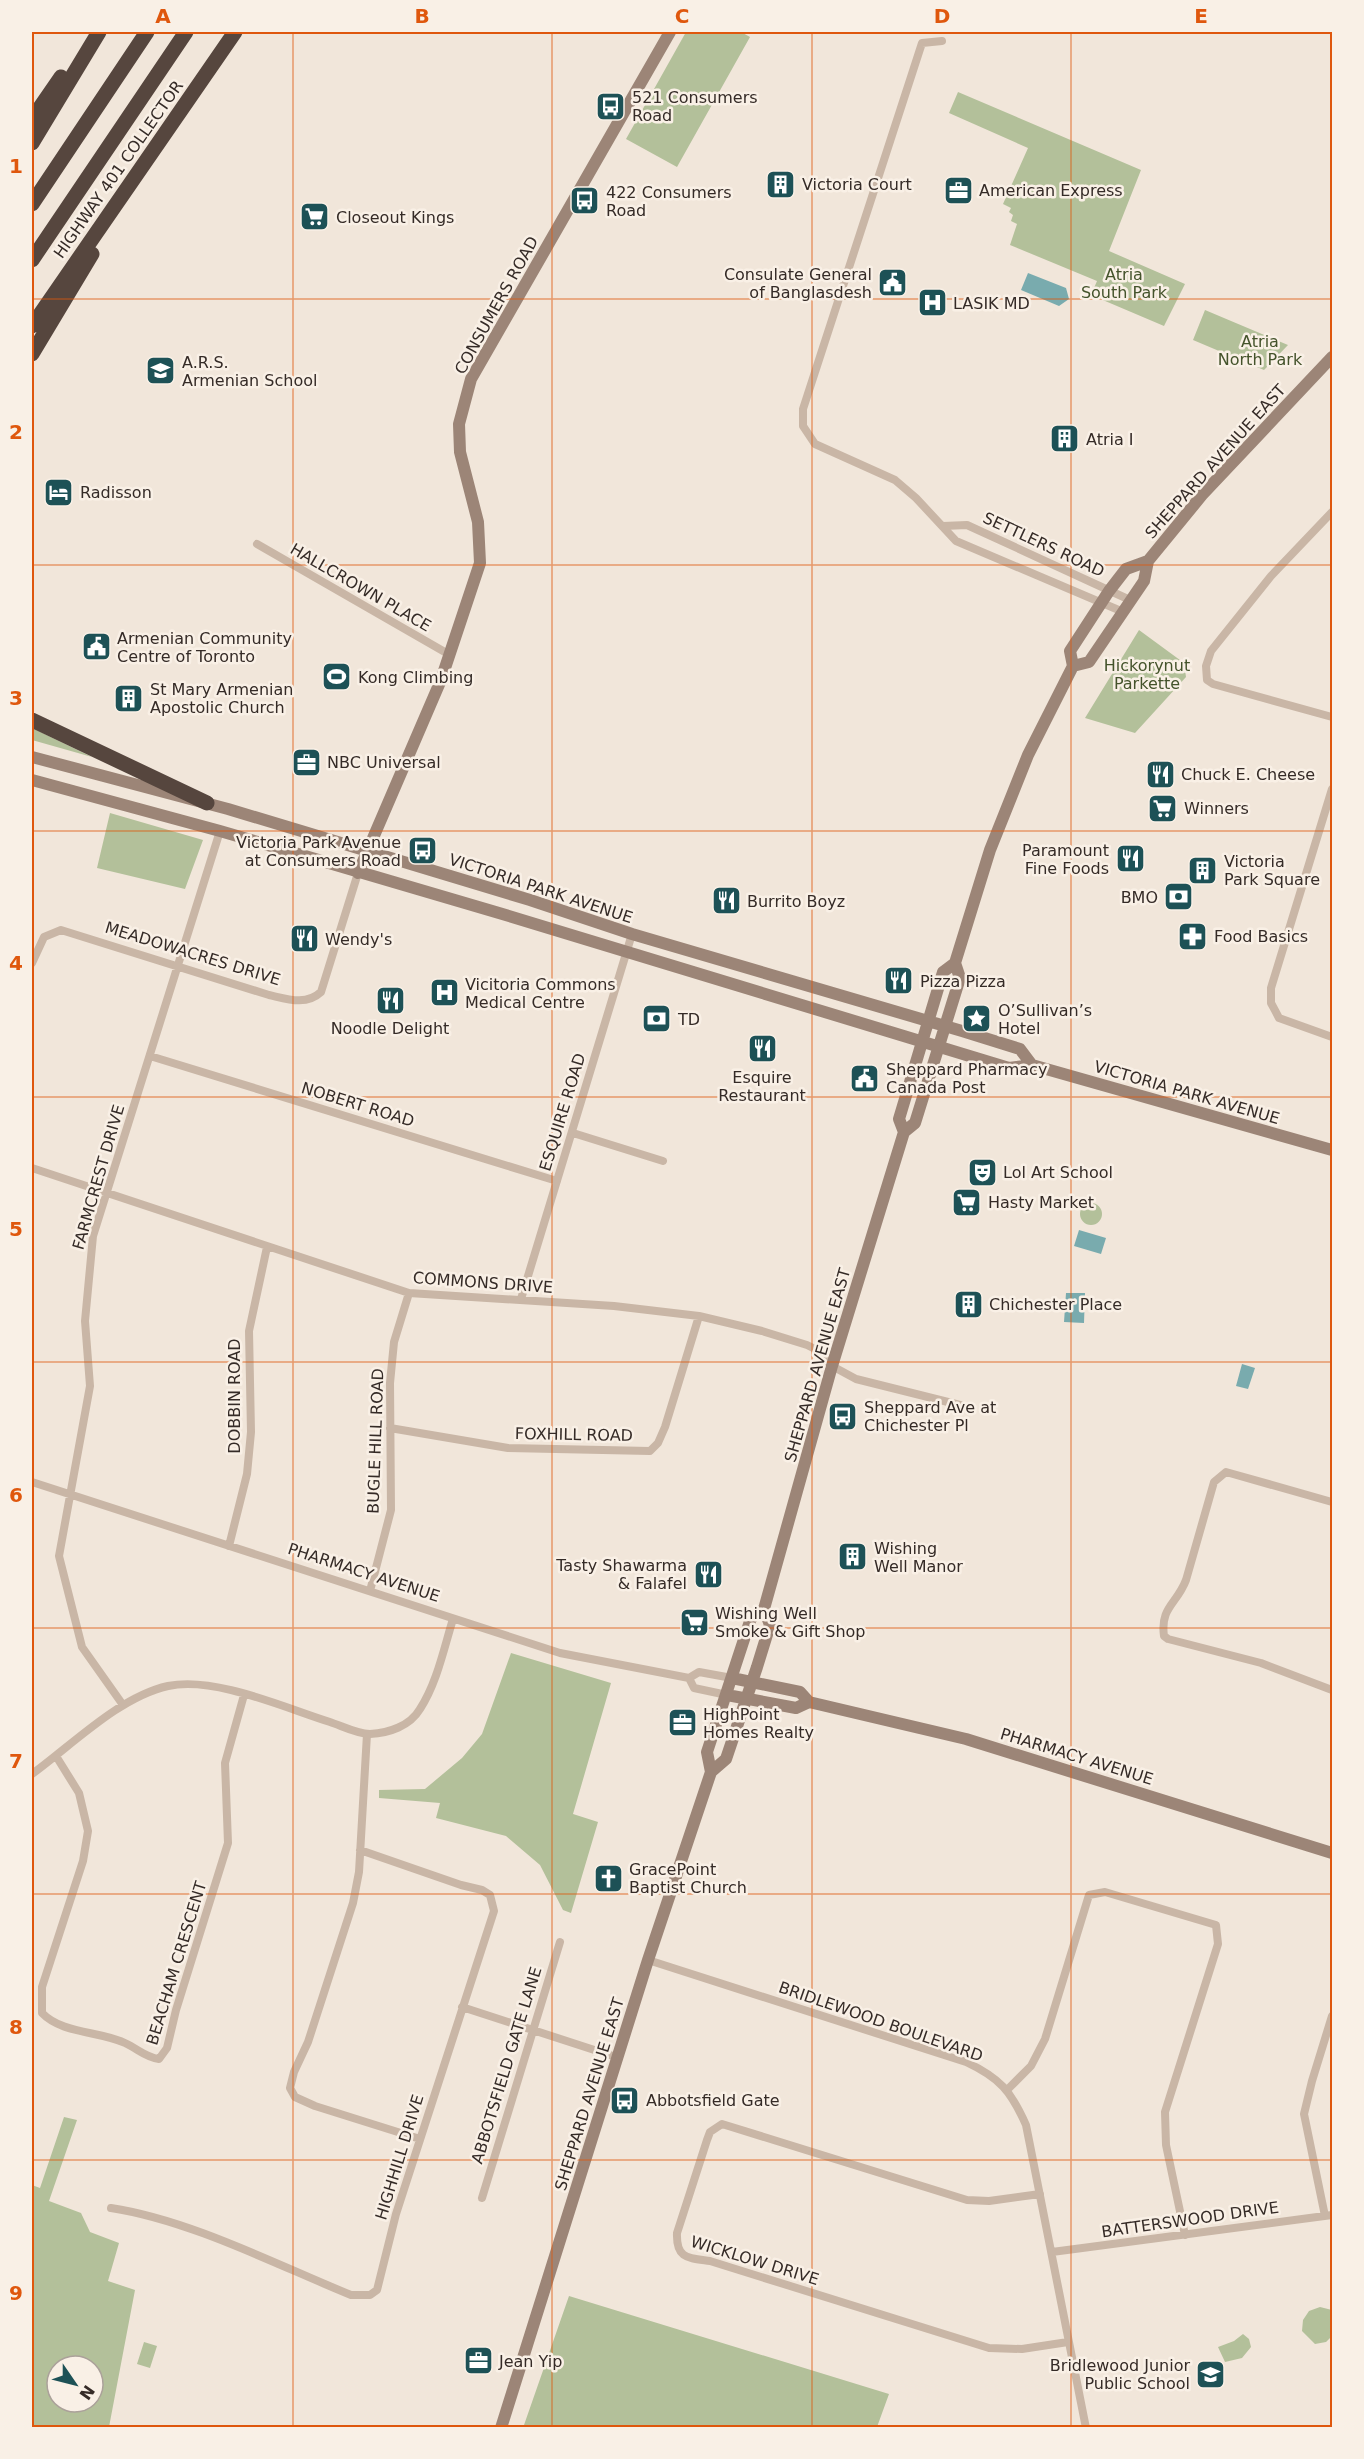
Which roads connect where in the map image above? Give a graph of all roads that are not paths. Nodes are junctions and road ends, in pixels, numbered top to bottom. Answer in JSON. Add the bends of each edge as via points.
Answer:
{"nodes":[{"id":1,"x":97,"y":32,"type":"edge"},
{"id":2,"x":147,"y":32,"type":"edge"},
{"id":3,"x":186,"y":32,"type":"edge"},
{"id":4,"x":235,"y":32,"type":"edge"},
{"id":5,"x":670,"y":32,"type":"edge"},
{"id":6,"x":942,"y":41,"type":"dead end"},
{"id":7,"x":32,"y":119,"type":"edge"},
{"id":8,"x":32,"y":143,"type":"edge"},
{"id":9,"x":150,"y":153,"type":"junction"},
{"id":10,"x":32,"y":204,"type":"edge"},
{"id":11,"x":32,"y":260,"type":"edge"},
{"id":12,"x":32,"y":326,"type":"edge"},
{"id":13,"x":32,"y":354,"type":"edge"},
{"id":14,"x":1332,"y":357,"type":"edge"},
{"id":15,"x":1332,"y":512,"type":"edge"},
{"id":16,"x":943,"y":526,"type":"junction"},
{"id":17,"x":258,"y":544,"type":"dead end"},
{"id":18,"x":1148,"y":561,"type":"junction"},
{"id":19,"x":1108,"y":591,"type":"junction"},
{"id":20,"x":1130,"y":600,"type":"junction"},
{"id":21,"x":1100,"y":604,"type":"junction"},
{"id":22,"x":1122,"y":612,"type":"junction"},
{"id":23,"x":450,"y":655,"type":"junction"},
{"id":24,"x":1073,"y":666,"type":"junction"},
{"id":25,"x":1332,"y":717,"type":"edge"},
{"id":26,"x":32,"y":720,"type":"edge"},
{"id":27,"x":32,"y":757,"type":"edge"},
{"id":28,"x":32,"y":780,"type":"edge"},
{"id":29,"x":1332,"y":789,"type":"edge"},
{"id":30,"x":207,"y":803,"type":"junction"},
{"id":31,"x":220,"y":831,"type":"junction"},
{"id":32,"x":365,"y":850,"type":"junction"},
{"id":33,"x":358,"y":873,"type":"junction"},
{"id":34,"x":632,"y":934,"type":"junction"},
{"id":35,"x":626,"y":953,"type":"junction"},
{"id":36,"x":32,"y":963,"type":"edge"},
{"id":37,"x":955,"y":963,"type":"junction"},
{"id":38,"x":178,"y":965,"type":"junction"},
{"id":39,"x":927,"y":1021,"type":"junction"},
{"id":40,"x":944,"y":1025,"type":"junction"},
{"id":41,"x":1332,"y":1037,"type":"edge"},
{"id":42,"x":921,"y":1042,"type":"junction"},
{"id":43,"x":937,"y":1047,"type":"junction"},
{"id":44,"x":150,"y":1056,"type":"junction"},
{"id":45,"x":1032,"y":1065,"type":"junction"},
{"id":46,"x":904,"y":1132,"type":"junction"},
{"id":47,"x":573,"y":1133,"type":"junction"},
{"id":48,"x":1332,"y":1150,"type":"edge"},
{"id":49,"x":663,"y":1161,"type":"dead end"},
{"id":50,"x":32,"y":1168,"type":"edge"},
{"id":51,"x":557,"y":1181,"type":"junction"},
{"id":52,"x":106,"y":1192,"type":"junction"},
{"id":53,"x":267,"y":1246,"type":"junction"},
{"id":54,"x":409,"y":1293,"type":"junction"},
{"id":55,"x":521,"y":1299,"type":"junction"},
{"id":56,"x":699,"y":1316,"type":"junction"},
{"id":57,"x":832,"y":1366,"type":"junction"},
{"id":58,"x":960,"y":1405,"type":"dead end"},
{"id":59,"x":390,"y":1428,"type":"junction"},
{"id":60,"x":32,"y":1482,"type":"edge"},
{"id":61,"x":69,"y":1494,"type":"junction"},
{"id":62,"x":1332,"y":1502,"type":"edge"},
{"id":63,"x":229,"y":1546,"type":"junction"},
{"id":64,"x":370,"y":1591,"type":"junction"},
{"id":65,"x":764,"y":1609,"type":"junction"},
{"id":66,"x":453,"y":1619,"type":"junction"},
{"id":67,"x":689,"y":1678,"type":"junction"},
{"id":68,"x":732,"y":1678,"type":"junction"},
{"id":69,"x":752,"y":1682,"type":"junction"},
{"id":70,"x":1332,"y":1690,"type":"edge"},
{"id":71,"x":244,"y":1695,"type":"junction"},
{"id":72,"x":727,"y":1695,"type":"junction"},
{"id":73,"x":747,"y":1699,"type":"junction"},
{"id":74,"x":809,"y":1702,"type":"junction"},
{"id":75,"x":123,"y":1705,"type":"junction"},
{"id":76,"x":367,"y":1734,"type":"junction"},
{"id":77,"x":56,"y":1756,"type":"junction"},
{"id":78,"x":711,"y":1772,"type":"junction"},
{"id":79,"x":32,"y":1774,"type":"edge"},
{"id":80,"x":360,"y":1850,"type":"junction"},
{"id":81,"x":1332,"y":1853,"type":"edge"},
{"id":82,"x":560,"y":1942,"type":"dead end"},
{"id":83,"x":648,"y":1960,"type":"junction"},
{"id":84,"x":462,"y":2007,"type":"junction"},
{"id":85,"x":1332,"y":2016,"type":"edge"},
{"id":86,"x":533,"y":2029,"type":"junction"},
{"id":87,"x":619,"y":2058,"type":"junction"},
{"id":88,"x":1008,"y":2090,"type":"junction"},
{"id":89,"x":420,"y":2139,"type":"junction"},
{"id":90,"x":1040,"y":2194,"type":"junction"},
{"id":91,"x":482,"y":2198,"type":"dead end"},
{"id":92,"x":111,"y":2208,"type":"dead end"},
{"id":93,"x":1329,"y":2216,"type":"edge"},
{"id":94,"x":1185,"y":2235,"type":"junction"},
{"id":95,"x":1052,"y":2252,"type":"junction"},
{"id":96,"x":1068,"y":2342,"type":"junction"},
{"id":97,"x":501,"y":2427,"type":"edge"},
{"id":98,"x":1086,"y":2427,"type":"edge"}],
"edges":[{"from":1,"to":7,"type":"highway"},
{"from":1,"to":8,"type":"highway"},
{"from":2,"to":10,"type":"highway"},
{"from":3,"to":11,"type":"highway"},
{"from":4,"to":9,"type":"highway","name":"HIGHWAY 401 COLLECTOR"},
{"from":5,"to":23,"type":"main road","name":"CONSUMERS ROAD","via":[[471,379],[459,424],[460,452],[478,522],[480,563]]},
{"from":6,"to":16,"type":"street","name":"SETTLERS ROAD","via":[[922,43],[803,409],[803,426],[814,444],[895,480]]},
{"from":9,"to":12,"type":"highway","name":"HIGHWAY 401 COLLECTOR"},
{"from":9,"to":13,"type":"highway"},
{"from":14,"to":18,"type":"main road","name":"SHEPPARD AVENUE EAST","via":[[1202,495]]},
{"from":15,"to":25,"type":"street","via":[[1271,576],[1211,651],[1206,666],[1207,680],[1213,684]]},
{"from":16,"to":19,"type":"street","name":"SETTLERS ROAD","via":[[967,525]]},
{"from":16,"to":21,"type":"street","name":"SETTLERS ROAD","via":[[956,541]]},
{"from":17,"to":23,"type":"street","name":"HALLCROWN PLACE"},
{"from":18,"to":19,"type":"main road","name":"SHEPPARD AVENUE EAST","via":[[1126,569]]},
{"from":18,"to":20,"type":"main road","name":"SHEPPARD AVENUE EAST","via":[[1144,581]]},
{"from":19,"to":20,"type":"street","name":"SETTLERS ROAD"},
{"from":19,"to":21,"type":"main road","name":"SHEPPARD AVENUE EAST"},
{"from":20,"to":22,"type":"main road","name":"SHEPPARD AVENUE EAST"},
{"from":21,"to":22,"type":"street","name":"SETTLERS ROAD"},
{"from":21,"to":24,"type":"main road","name":"SHEPPARD AVENUE EAST","via":[[1070,651]]},
{"from":22,"to":24,"type":"main road","name":"SHEPPARD AVENUE EAST","via":[[1089,662]]},
{"from":23,"to":32,"type":"main road","name":"CONSUMERS ROAD"},
{"from":24,"to":37,"type":"main road","name":"SHEPPARD AVENUE EAST","via":[[1028,755],[990,850]]},
{"from":26,"to":30,"type":"highway"},
{"from":27,"to":30,"type":"main road","name":"VICTORIA PARK AVENUE"},
{"from":28,"to":31,"type":"main road","name":"VICTORIA PARK AVENUE"},
{"from":29,"to":41,"type":"street","via":[[1271,988],[1271,1003],[1279,1018]]},
{"from":30,"to":32,"type":"main road","name":"VICTORIA PARK AVENUE"},
{"from":31,"to":33,"type":"main road","name":"VICTORIA PARK AVENUE"},
{"from":31,"to":38,"type":"street","name":"FARMCREST DRIVE"},
{"from":32,"to":33,"type":"main road","name":"MEADOWACRES DRIVE"},
{"from":32,"to":34,"type":"main road","name":"VICTORIA PARK AVENUE"},
{"from":33,"to":35,"type":"main road","name":"VICTORIA PARK AVENUE"},
{"from":33,"to":38,"type":"street","name":"MEADOWACRES DRIVE","via":[[321,992],[314,998],[298,1001],[269,995]]},
{"from":34,"to":35,"type":"street","name":"ESQUIRE ROAD"},
{"from":34,"to":39,"type":"main road","name":"VICTORIA PARK AVENUE"},
{"from":35,"to":42,"type":"main road","name":"VICTORIA PARK AVENUE"},
{"from":35,"to":47,"type":"street","name":"ESQUIRE ROAD"},
{"from":36,"to":38,"type":"street","name":"MEADOWACRES DRIVE","via":[[44,937],[61,930]]},
{"from":37,"to":39,"type":"main road","name":"SHEPPARD AVENUE EAST","via":[[943,972]]},
{"from":37,"to":40,"type":"main road","name":"SHEPPARD AVENUE EAST","via":[[960,978]]},
{"from":38,"to":44,"type":"street","name":"FARMCREST DRIVE"},
{"from":39,"to":40,"type":"main road","name":"VICTORIA PARK AVENUE"},
{"from":39,"to":42,"type":"main road","name":"SHEPPARD AVENUE EAST"},
{"from":40,"to":43,"type":"main road","name":"SHEPPARD AVENUE EAST"},
{"from":40,"to":45,"type":"main road","name":"VICTORIA PARK AVENUE","via":[[1020,1049]]},
{"from":42,"to":43,"type":"main road","name":"VICTORIA PARK AVENUE"},
{"from":42,"to":46,"type":"main road","name":"SHEPPARD AVENUE EAST","via":[[899,1119]]},
{"from":43,"to":45,"type":"main road","name":"VICTORIA PARK AVENUE","via":[[1009,1068]]},
{"from":43,"to":46,"type":"main road","name":"SHEPPARD AVENUE EAST","via":[[915,1123]]},
{"from":44,"to":51,"type":"street","name":"NOBERT ROAD"},
{"from":44,"to":52,"type":"street","name":"FARMCREST DRIVE"},
{"from":45,"to":48,"type":"main road","name":"VICTORIA PARK AVENUE"},
{"from":46,"to":57,"type":"main road","name":"SHEPPARD AVENUE EAST"},
{"from":47,"to":49,"type":"street"},
{"from":47,"to":51,"type":"street","name":"ESQUIRE ROAD"},
{"from":50,"to":52,"type":"street","name":"COMMONS DRIVE"},
{"from":51,"to":55,"type":"street","name":"ESQUIRE ROAD"},
{"from":52,"to":53,"type":"street","name":"COMMONS DRIVE"},
{"from":52,"to":61,"type":"street","name":"FARMCREST DRIVE","via":[[93,1236],[88,1277],[85,1321],[90,1386]]},
{"from":53,"to":54,"type":"street","name":"COMMONS DRIVE"},
{"from":53,"to":63,"type":"street","name":"DOBBIN ROAD","via":[[249,1331],[251,1432],[247,1474]]},
{"from":54,"to":55,"type":"street","name":"COMMONS DRIVE"},
{"from":54,"to":59,"type":"street","name":"BUGLE HILL ROAD","via":[[394,1342]]},
{"from":55,"to":56,"type":"street","name":"COMMONS DRIVE"},
{"from":56,"to":57,"type":"street","name":"COMMONS DRIVE","via":[[762,1330],[807,1346],[817,1350]]},
{"from":56,"to":59,"type":"street","name":"FOXHILL ROAD","via":[[665,1427],[650,1451],[508,1448]]},
{"from":57,"to":58,"type":"street","via":[[856,1378]]},
{"from":57,"to":65,"type":"main road","name":"SHEPPARD AVENUE EAST"},
{"from":59,"to":64,"type":"street","name":"BUGLE HILL ROAD","via":[[391,1510]]},
{"from":60,"to":61,"type":"street","name":"PHARMACY AVENUE"},
{"from":61,"to":63,"type":"street","name":"PHARMACY AVENUE"},
{"from":61,"to":75,"type":"street","name":"FARMCREST DRIVE","via":[[59,1557],[74,1626],[87,1656]]},
{"from":62,"to":70,"type":"street","via":[[1226,1472],[1214,1482],[1182,1592],[1164,1613],[1164,1636],[1168,1639],[1270,1666]]},
{"from":63,"to":64,"type":"street","name":"PHARMACY AVENUE"},
{"from":64,"to":66,"type":"street","name":"PHARMACY AVENUE"},
{"from":65,"to":68,"type":"main road","name":"SHEPPARD AVENUE EAST","via":[[751,1618]]},
{"from":65,"to":69,"type":"main road","name":"SHEPPARD AVENUE EAST","via":[[770,1625]]},
{"from":66,"to":67,"type":"street","name":"PHARMACY AVENUE","via":[[560,1653]]},
{"from":66,"to":76,"type":"street","via":[[420,1710],[394,1730]]},
{"from":67,"to":68,"type":"street","name":"PHARMACY AVENUE","via":[[699,1672]]},
{"from":67,"to":72,"type":"street","name":"PHARMACY AVENUE","via":[[694,1688]]},
{"from":68,"to":69,"type":"main road","name":"PHARMACY AVENUE"},
{"from":68,"to":72,"type":"main road","name":"SHEPPARD AVENUE EAST"},
{"from":69,"to":73,"type":"main road","name":"SHEPPARD AVENUE EAST"},
{"from":69,"to":74,"type":"main road","name":"PHARMACY AVENUE","via":[[800,1692]]},
{"from":71,"to":75,"type":"street","via":[[191,1683],[145,1693]]},
{"from":71,"to":76,"type":"street"},
{"from":71,"to":77,"type":"street","name":"BEACHAM CRESCENT","via":[[225,1763],[228,1843],[167,2048],[159,2059],[150,2058],[124,2042],[56,2023],[42,2013],[42,1987],[83,1861],[88,1831],[80,1793]]},
{"from":72,"to":73,"type":"main road","name":"PHARMACY AVENUE"},
{"from":72,"to":78,"type":"main road","name":"SHEPPARD AVENUE EAST","via":[[707,1752]]},
{"from":73,"to":74,"type":"main road","name":"PHARMACY AVENUE","via":[[796,1708]]},
{"from":73,"to":78,"type":"main road","name":"SHEPPARD AVENUE EAST","via":[[726,1759]]},
{"from":74,"to":81,"type":"main road","name":"PHARMACY AVENUE","via":[[966,1738]]},
{"from":75,"to":77,"type":"street"},
{"from":76,"to":80,"type":"street"},
{"from":77,"to":79,"type":"street"},
{"from":78,"to":83,"type":"main road","name":"SHEPPARD AVENUE EAST"},
{"from":80,"to":84,"type":"street","name":"HIGHHILL DRIVE","via":[[490,1895],[494,1911]]},
{"from":80,"to":89,"type":"street","via":[[353,1903],[290,2088],[295,2097],[309,2104]]},
{"from":82,"to":86,"type":"street","name":"ABBOTSFIELD GATE LANE"},
{"from":83,"to":87,"type":"main road","name":"SHEPPARD AVENUE EAST"},
{"from":83,"to":88,"type":"street","name":"BRIDLEWOOD BOULEVARD","via":[[966,2062],[996,2078]]},
{"from":84,"to":86,"type":"street"},
{"from":84,"to":89,"type":"street","name":"HIGHHILL DRIVE"},
{"from":85,"to":93,"type":"street","via":[[1304,2114]]},
{"from":86,"to":87,"type":"street"},
{"from":86,"to":91,"type":"street","name":"ABBOTSFIELD GATE LANE"},
{"from":87,"to":97,"type":"main road","name":"SHEPPARD AVENUE EAST"},
{"from":88,"to":90,"type":"street","name":"BRIDLEWOOD BOULEVARD","via":[[1026,2125]]},
{"from":88,"to":94,"type":"street","via":[[1031,2066],[1045,2039],[1089,1895],[1105,1892],[1216,1925],[1218,1944],[1165,2112],[1166,2145]]},
{"from":89,"to":92,"type":"street","name":"HIGHHILL DRIVE","via":[[377,2290],[370,2295],[351,2295],[205,2235],[137,2212]]},
{"from":90,"to":95,"type":"street","name":"BRIDLEWOOD BOULEVARD"},
{"from":90,"to":96,"type":"street","name":"WICKLOW DRIVE","via":[[967,2200],[722,2124],[707,2140],[676,2247],[689,2258],[710,2261],[989,2348],[1022,2349]]},
{"from":93,"to":94,"type":"street","name":"BATTERSWOOD DRIVE"},
{"from":94,"to":95,"type":"street","name":"BATTERSWOOD DRIVE"},
{"from":95,"to":96,"type":"street","name":"BRIDLEWOOD BOULEVARD"},
{"from":96,"to":98,"type":"street","name":"BRIDLEWOOD BOULEVARD"}]}
